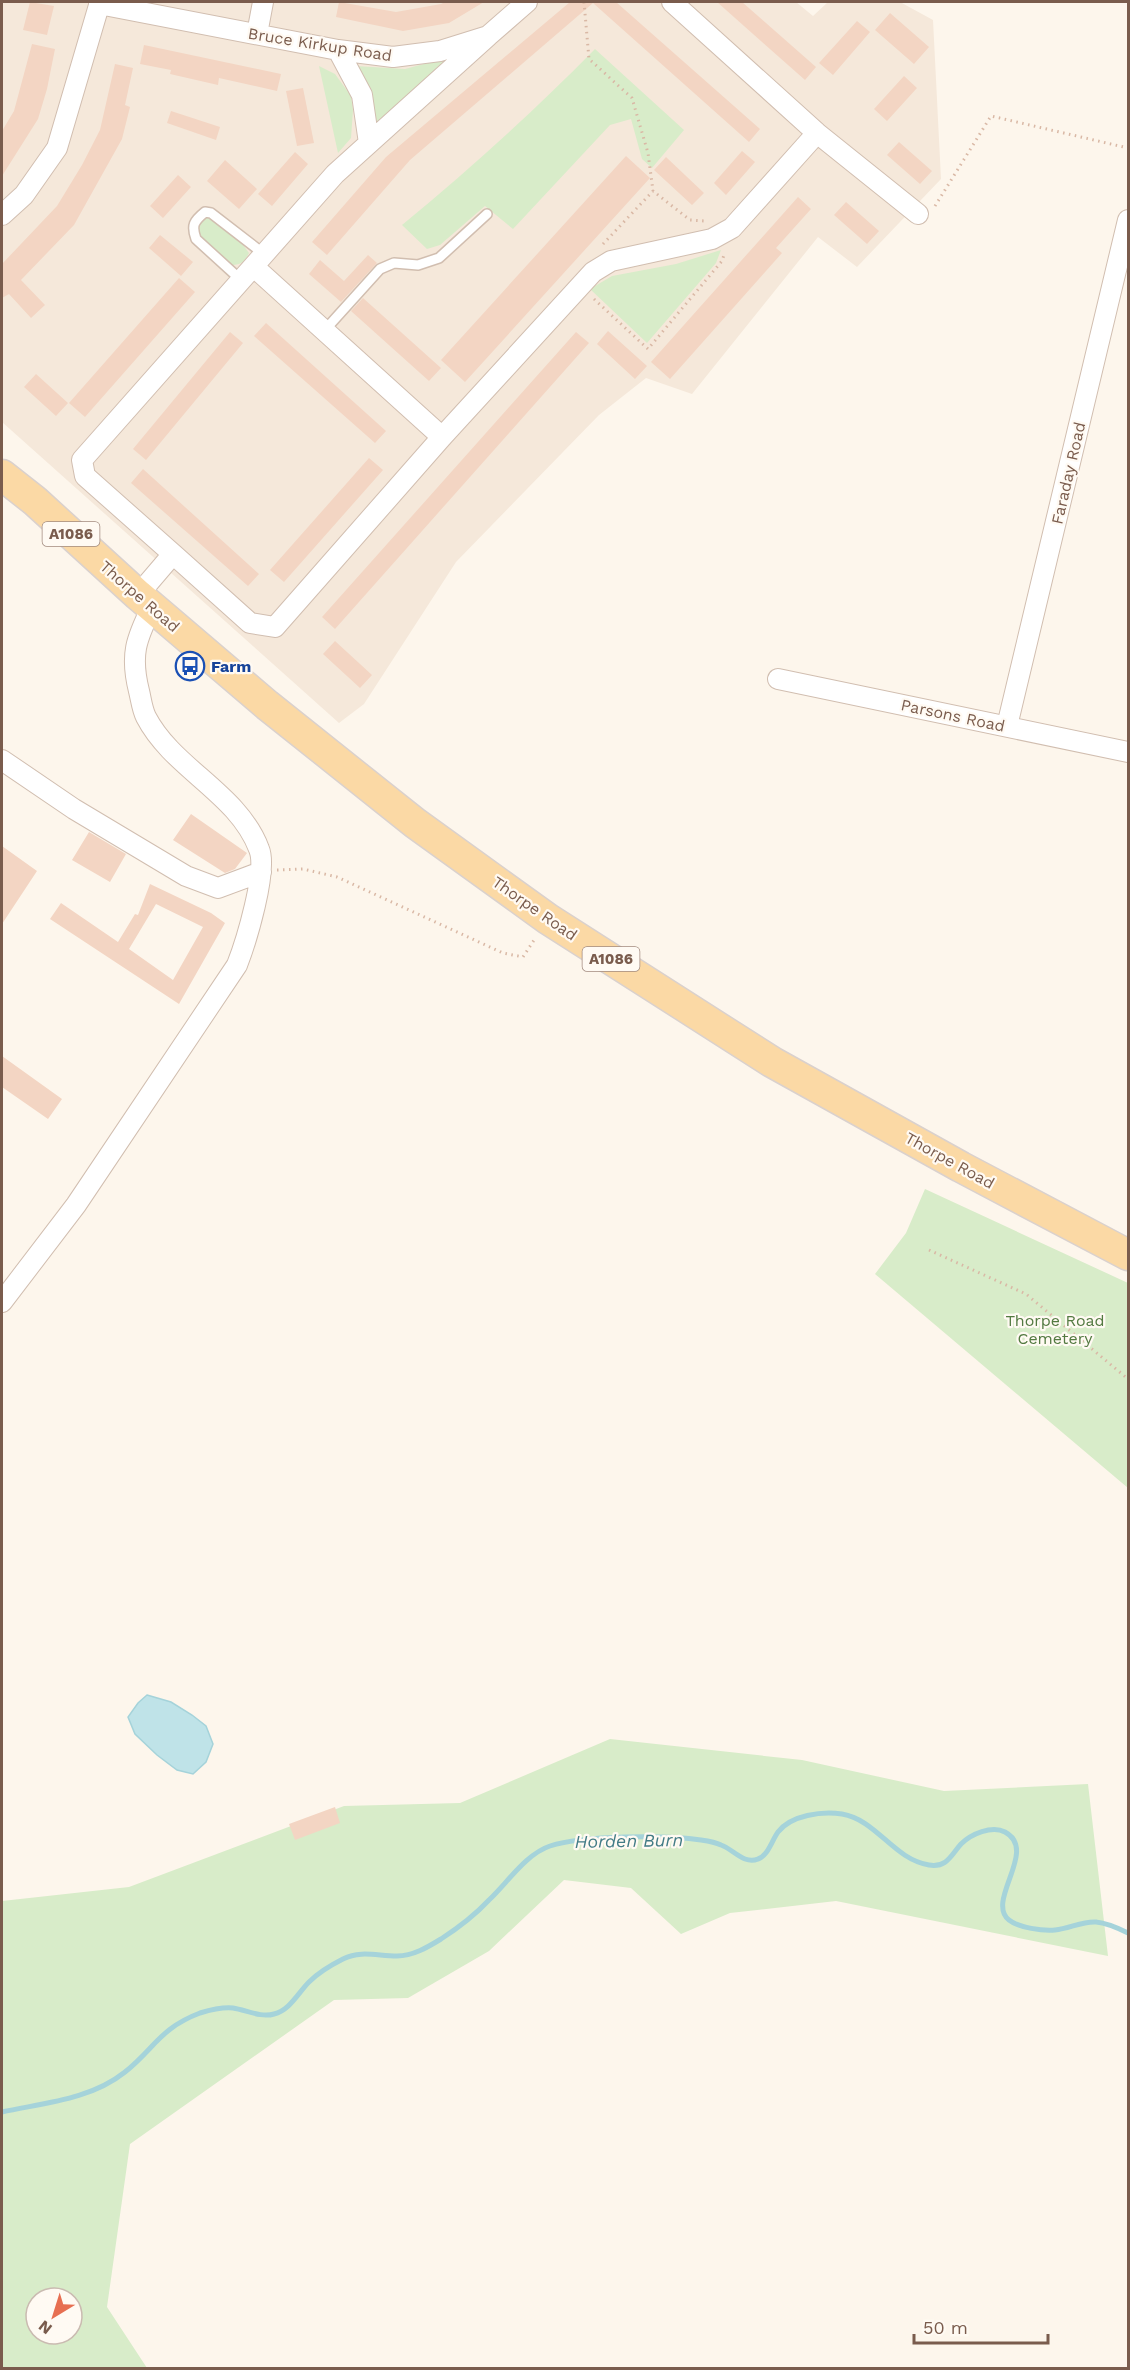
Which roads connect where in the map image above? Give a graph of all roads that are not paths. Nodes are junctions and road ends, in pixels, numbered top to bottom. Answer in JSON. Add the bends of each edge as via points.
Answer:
{"nodes":[{"id":1,"x":263,"y":2,"type":"edge"},
{"id":2,"x":527,"y":2,"type":"edge"},
{"id":3,"x":672,"y":2,"type":"edge"},
{"id":4,"x":100,"y":3,"type":"edge"},
{"id":5,"x":257,"y":34,"type":"junction"},
{"id":6,"x":488,"y":36,"type":"junction"},
{"id":7,"x":338,"y":50,"type":"junction"},
{"id":8,"x":817,"y":133,"type":"junction"},
{"id":9,"x":369,"y":143,"type":"junction"},
{"id":10,"x":487,"y":214,"type":"dead end"},
{"id":11,"x":918,"y":214,"type":"road end"},
{"id":12,"x":2,"y":215,"type":"edge"},
{"id":13,"x":1128,"y":220,"type":"edge"},
{"id":14,"x":253,"y":267,"type":"junction"},
{"id":15,"x":324,"y":331,"type":"junction"},
{"id":16,"x":442,"y":437,"type":"junction"},
{"id":17,"x":2,"y":475,"type":"edge"},
{"id":18,"x":173,"y":554,"type":"junction"},
{"id":19,"x":145,"y":601,"type":"junction"},
{"id":20,"x":778,"y":679,"type":"dead end"},
{"id":21,"x":1007,"y":726,"type":"junction"},
{"id":22,"x":1128,"y":752,"type":"edge"},
{"id":23,"x":2,"y":760,"type":"edge"},
{"id":24,"x":261,"y":872,"type":"junction"},
{"id":25,"x":1128,"y":1255,"type":"edge"},
{"id":26,"x":2,"y":1302,"type":"edge"}],
"edges":[{"from":1,"to":5,"type":"street"},
{"from":2,"to":6,"type":"street","name":"Bruce Kirkup Road"},
{"from":3,"to":8,"type":"street"},
{"from":4,"to":5,"type":"street","name":"Bruce Kirkup Road"},
{"from":4,"to":12,"type":"street","via":[[57,148],[24,195]]},
{"from":5,"to":7,"type":"street","name":"Bruce Kirkup Road"},
{"from":6,"to":7,"type":"street","name":"Bruce Kirkup Road","via":[[440,51],[393,57]]},
{"from":6,"to":9,"type":"street"},
{"from":7,"to":9,"type":"street","via":[[362,95]]},
{"from":8,"to":11,"type":"street"},
{"from":8,"to":16,"type":"street","via":[[732,228],[712,239],[611,261],[586,279]]},
{"from":9,"to":14,"type":"street","via":[[335,174]]},
{"from":10,"to":15,"type":"lane","via":[[439,258],[418,265],[394,263],[380,269]]},
{"from":13,"to":21,"type":"street","name":"Faraday Road"},
{"from":14,"to":14,"type":"lane","via":[[196,239],[194,221],[204,212],[211,213]]},
{"from":14,"to":15,"type":"street"},
{"from":14,"to":18,"type":"street","via":[[82,460],[85,476]]},
{"from":15,"to":16,"type":"street"},
{"from":16,"to":18,"type":"street","via":[[275,627],[250,623]]},
{"from":17,"to":19,"type":"main road","name":"Thorpe Road","number":"A1086"},
{"from":18,"to":19,"type":"street"},
{"from":19,"to":24,"type":"street","via":[[135,647],[137,683],[145,715],[161,741],[244,823],[260,850]]},
{"from":19,"to":25,"type":"main road","name":"Thorpe Road","number":"A1086","via":[[267,705],[416,823],[548,919],[772,1062]]},
{"from":20,"to":21,"type":"street","name":"Parsons Road"},
{"from":21,"to":22,"type":"street","name":"Parsons Road"},
{"from":23,"to":24,"type":"street","via":[[186,876],[218,888]]},
{"from":24,"to":26,"type":"street","via":[[237,965],[76,1205]]}]}
